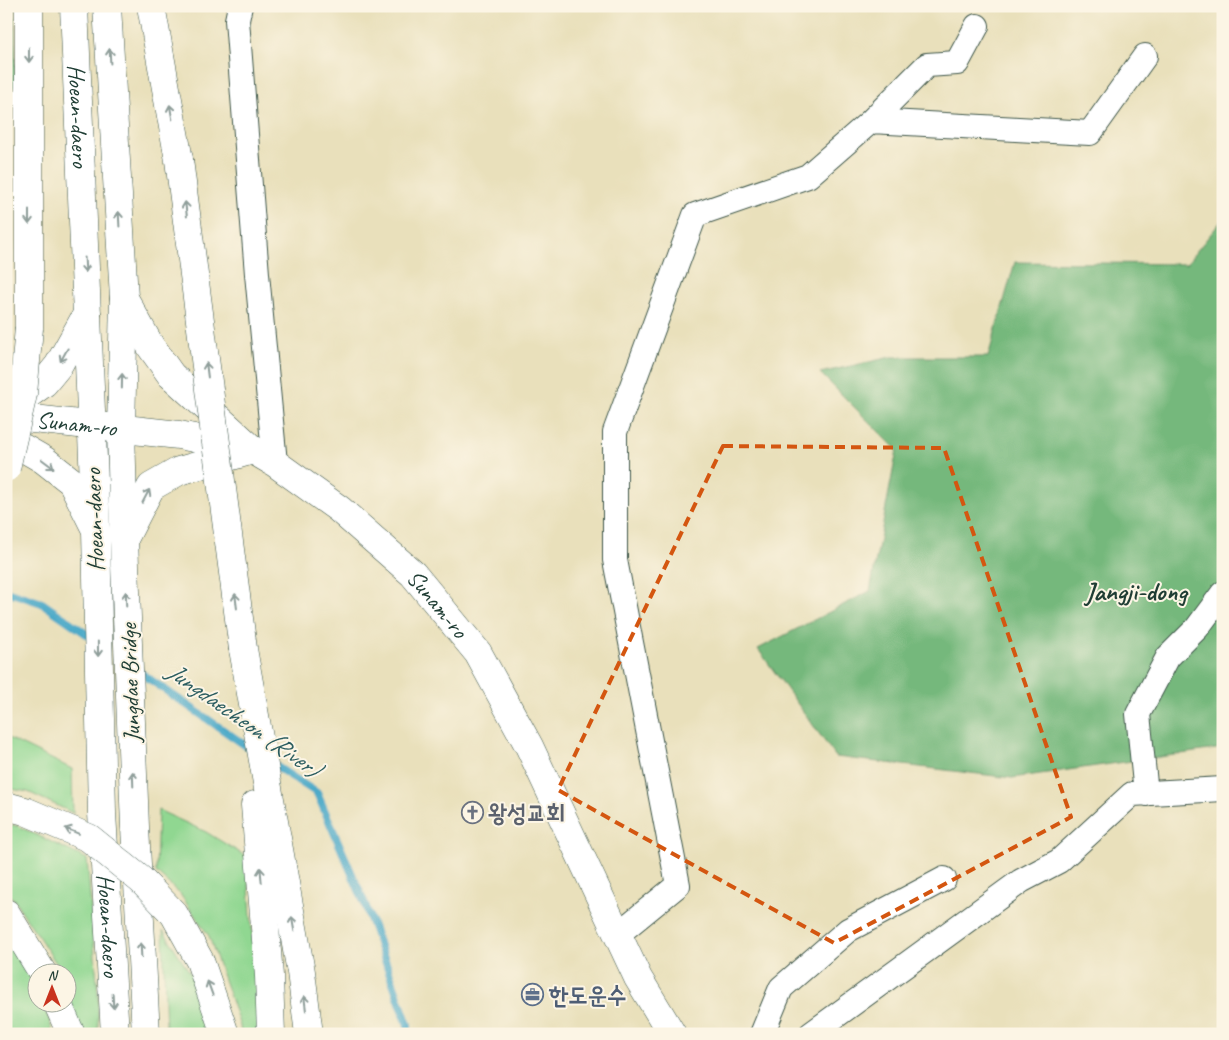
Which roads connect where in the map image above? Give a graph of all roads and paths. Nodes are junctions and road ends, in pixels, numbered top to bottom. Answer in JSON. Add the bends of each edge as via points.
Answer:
{"nodes":[{"id":1,"x":29,"y":6,"type":"edge"},
{"id":2,"x":74,"y":6,"type":"edge"},
{"id":3,"x":107,"y":6,"type":"edge"},
{"id":4,"x":151,"y":6,"type":"edge"},
{"id":5,"x":240,"y":6,"type":"edge"},
{"id":6,"x":978,"y":26,"type":"dead end"},
{"id":7,"x":1145,"y":56,"type":"dead end"},
{"id":8,"x":871,"y":121,"type":"junction"},
{"id":9,"x":124,"y":298,"type":"junction"},
{"id":10,"x":87,"y":313,"type":"junction"},
{"id":11,"x":6,"y":411,"type":"edge"},
{"id":12,"x":6,"y":416,"type":"edge"},
{"id":13,"x":90,"y":426,"type":"junction"},
{"id":14,"x":121,"y":430,"type":"junction"},
{"id":15,"x":6,"y":438,"type":"edge"},
{"id":16,"x":264,"y":456,"type":"junction"},
{"id":17,"x":6,"y":468,"type":"edge"},
{"id":18,"x":96,"y":530,"type":"junction"},
{"id":19,"x":124,"y":539,"type":"junction"},
{"id":20,"x":1223,"y":593,"type":"edge"},
{"id":21,"x":243,"y":649,"type":"junction"},
{"id":22,"x":1223,"y":789,"type":"edge"},
{"id":23,"x":1146,"y":794,"type":"junction"},
{"id":24,"x":6,"y":806,"type":"edge"},
{"id":25,"x":135,"y":828,"type":"joint"},
{"id":26,"x":944,"y":879,"type":"dead end"},
{"id":27,"x":6,"y":913,"type":"edge"},
{"id":28,"x":618,"y":934,"type":"junction"},
{"id":29,"x":36,"y":962,"type":"edge"},
{"id":30,"x":61,"y":1012,"type":"edge"},
{"id":31,"x":71,"y":1034,"type":"edge"},
{"id":32,"x":115,"y":1034,"type":"edge"},
{"id":33,"x":146,"y":1034,"type":"edge"},
{"id":34,"x":225,"y":1034,"type":"edge"},
{"id":35,"x":270,"y":1034,"type":"edge"},
{"id":36,"x":309,"y":1034,"type":"edge"},
{"id":37,"x":672,"y":1034,"type":"edge"},
{"id":38,"x":762,"y":1034,"type":"edge"},
{"id":39,"x":811,"y":1034,"type":"edge"}],
"edges":[{"from":1,"to":17,"type":"main road","one_way":true,"bridge":true,"via":[[29,328],[23,394]]},
{"from":2,"to":10,"type":"main road","name":"Hoean-daero","one_way":true},
{"from":9,"to":3,"type":"main road","name":"Hoean-daero","one_way":true},
{"from":21,"to":4,"type":"main road","one_way":true,"bridge":true,"via":[[179,160]]},
{"from":5,"to":16,"type":"street","via":[[237,20],[257,274]]},
{"from":6,"to":8,"type":"street","via":[[957,63],[927,65]]},
{"from":7,"to":8,"type":"street","via":[[1090,133]]},
{"from":8,"to":28,"type":"street","via":[[808,176],[695,216],[615,432],[615,560],[678,884]]},
{"from":14,"to":9,"type":"main road","name":"Hoean-daero","one_way":true},
{"from":9,"to":16,"type":"main road","via":[[171,375]]},
{"from":10,"to":11,"type":"main road","one_way":true,"via":[[58,366],[44,382]]},
{"from":10,"to":13,"type":"main road","name":"Hoean-daero"},
{"from":12,"to":13,"type":"main road","name":"Sunam-ro"},
{"from":13,"to":14,"type":"main road","name":"Sunam-ro"},
{"from":13,"to":18,"type":"main road","name":"Hoean-daero"},
{"from":14,"to":16,"type":"main road","name":"Sunam-ro","via":[[179,435]]},
{"from":14,"to":19,"type":"main road","name":"Hoean-daero"},
{"from":15,"to":18,"type":"main road","one_way":true,"via":[[44,460],[72,482]]},
{"from":19,"to":16,"type":"main road","one_way":true,"via":[[151,487],[179,471]]},
{"from":16,"to":28,"type":"main road","name":"Sunam-ro","via":[[339,509],[413,574],[478,653],[529,746]]},
{"from":18,"to":32,"type":"main road","name":"Hoean-daero","one_way":true,"via":[[102,813]]},
{"from":25,"to":19,"type":"main road","name":"Jungdae Bridge","one_way":true},
{"from":20,"to":23,"type":"street","via":[[1197,628],[1168,657],[1138,714]]},
{"from":35,"to":21,"type":"main road","one_way":true,"via":[[269,976]]},
{"from":36,"to":21,"type":"main road","one_way":true,"via":[[302,972]]},
{"from":22,"to":23,"type":"street"},
{"from":23,"to":39,"type":"street","via":[[1132,794],[1059,861],[1021,881]]},
{"from":34,"to":24,"type":"main road","one_way":true,"bridge":true,"via":[[200,961],[174,914],[148,886],[89,838]]},
{"from":33,"to":25,"type":"main road","name":"Hoean-daero","one_way":true},
{"from":26,"to":38,"type":"street","via":[[848,930],[781,988]]},
{"from":27,"to":29,"type":"main road"},
{"from":28,"to":37,"type":"main road","name":"Sunam-ro","via":[[638,978]]},
{"from":30,"to":31,"type":"main road"}]}
